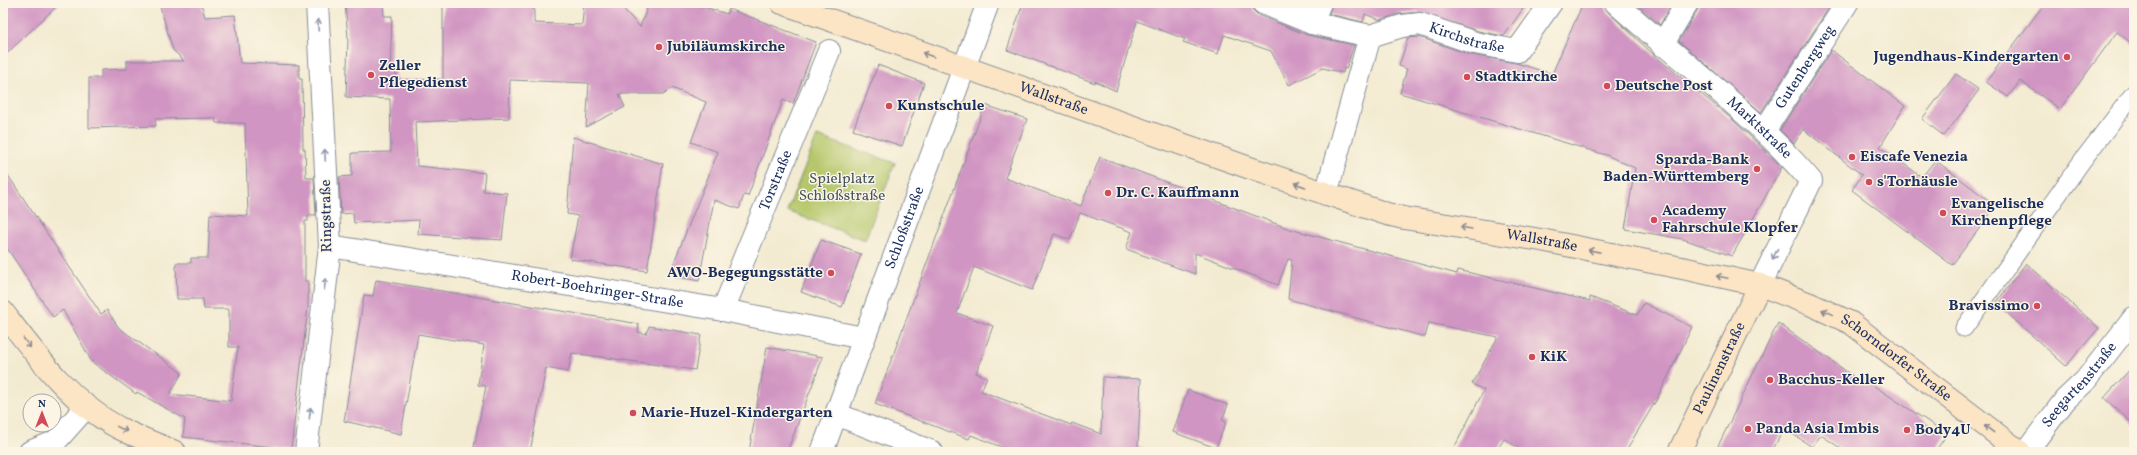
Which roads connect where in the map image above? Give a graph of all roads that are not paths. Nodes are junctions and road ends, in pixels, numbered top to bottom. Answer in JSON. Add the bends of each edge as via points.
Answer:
{"nodes":[{"id":1,"x":316,"y":3,"type":"edge"},
{"id":2,"x":782,"y":3,"type":"edge"},
{"id":3,"x":988,"y":3,"type":"edge"},
{"id":4,"x":1263,"y":3,"type":"edge"},
{"id":5,"x":1320,"y":3,"type":"edge"},
{"id":6,"x":1551,"y":3,"type":"edge"},
{"id":7,"x":1616,"y":3,"type":"edge"},
{"id":8,"x":1686,"y":3,"type":"edge"},
{"id":9,"x":1843,"y":9,"type":"edge"},
{"id":10,"x":1312,"y":23,"type":"junction"},
{"id":11,"x":1370,"y":36,"type":"junction"},
{"id":12,"x":1662,"y":45,"type":"junction"},
{"id":13,"x":830,"y":52,"type":"dead end"},
{"id":14,"x":964,"y":68,"type":"junction"},
{"id":15,"x":2134,"y":93,"type":"edge"},
{"id":16,"x":1764,"y":131,"type":"junction"},
{"id":17,"x":1326,"y":194,"type":"junction"},
{"id":18,"x":330,"y":246,"type":"junction"},
{"id":19,"x":1760,"y":285,"type":"junction"},
{"id":20,"x":723,"y":310,"type":"junction"},
{"id":21,"x":3,"y":312,"type":"edge"},
{"id":22,"x":2134,"y":318,"type":"edge"},
{"id":23,"x":1964,"y":328,"type":"dead end"},
{"id":24,"x":863,"y":338,"type":"junction"},
{"id":25,"x":86,"y":406,"type":"junction"},
{"id":26,"x":836,"y":414,"type":"junction"},
{"id":27,"x":30,"y":452,"type":"edge"},
{"id":28,"x":175,"y":452,"type":"edge"},
{"id":29,"x":306,"y":452,"type":"edge"},
{"id":30,"x":822,"y":452,"type":"edge"},
{"id":31,"x":932,"y":452,"type":"edge"},
{"id":32,"x":1679,"y":452,"type":"edge"},
{"id":33,"x":2020,"y":452,"type":"edge"},
{"id":34,"x":2026,"y":452,"type":"edge"}],
"edges":[{"from":18,"to":1,"type":"street","name":"Ringstraße","one_way":true},
{"from":14,"to":2,"type":"street","name":"Wallstraße","one_way":true},
{"from":3,"to":14,"type":"street","name":"Schloßstraße"},
{"from":4,"to":10,"type":"street","name":"Kirchstraße"},
{"from":5,"to":10,"type":"street"},
{"from":6,"to":11,"type":"street","name":"Kirchstraße","via":[[1517,52],[1475,43],[1420,24],[1402,26]]},
{"from":7,"to":12,"type":"street","name":"Marktstraße"},
{"from":8,"to":12,"type":"street"},
{"from":9,"to":16,"type":"street","name":"Gutenbergweg"},
{"from":10,"to":11,"type":"street","name":"Kirchstraße"},
{"from":11,"to":17,"type":"street"},
{"from":12,"to":16,"type":"street","name":"Marktstraße"},
{"from":13,"to":20,"type":"street","name":"Torstraße"},
{"from":17,"to":14,"type":"street","name":"Wallstraße","one_way":true},
{"from":14,"to":24,"type":"street","name":"Schloßstraße"},
{"from":15,"to":23,"type":"lane","via":[[2082,161]]},
{"from":16,"to":19,"type":"street","name":"Marktstraße","one_way":true,"via":[[1811,181]]},
{"from":19,"to":17,"type":"street","name":"Wallstraße","one_way":true,"via":[[1542,240],[1404,218]]},
{"from":18,"to":20,"type":"street","name":"Robert-Boehringer-Straße"},
{"from":29,"to":18,"type":"street","name":"Ringstraße","one_way":true},
{"from":19,"to":32,"type":"street","name":"Paulinenstraße"},
{"from":33,"to":19,"type":"street","name":"Schorndorfer Straße","one_way":true,"via":[[1851,323]]},
{"from":20,"to":24,"type":"street","name":"Robert-Boehringer-Straße"},
{"from":21,"to":25,"type":"street","one_way":true,"via":[[44,366]]},
{"from":22,"to":34,"type":"street","name":"Seegartenstraße","via":[[2085,381],[2065,400]]},
{"from":24,"to":26,"type":"street","name":"Schloßstraße"},
{"from":25,"to":27,"type":"street","via":[[55,442]]},
{"from":25,"to":28,"type":"street","one_way":true,"via":[[118,428]]},
{"from":26,"to":30,"type":"street","name":"Schloßstraße"},
{"from":26,"to":31,"type":"street"}]}
